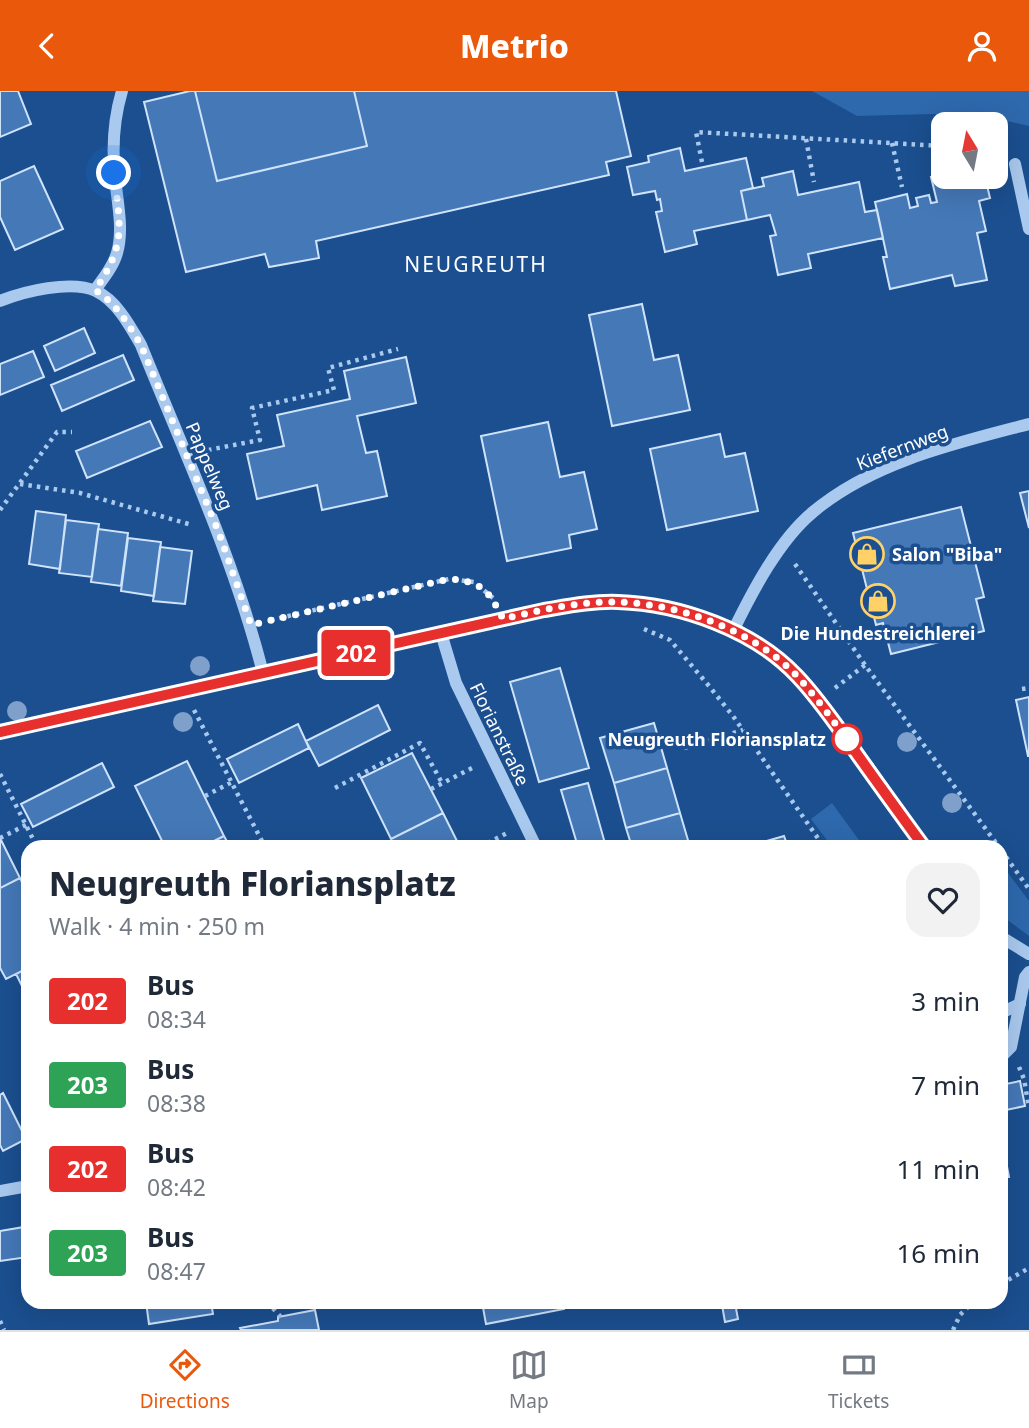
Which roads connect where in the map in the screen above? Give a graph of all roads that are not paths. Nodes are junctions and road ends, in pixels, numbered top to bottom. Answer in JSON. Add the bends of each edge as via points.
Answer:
{"nodes":[{"id":1,"x":122,"y":91,"type":"edge"},
{"id":2,"x":1015,"y":164,"type":"dead end"},
{"id":3,"x":1029,"y":229,"type":"edge"},
{"id":4,"x":95,"y":290,"type":"junction"},
{"id":5,"x":0,"y":301,"type":"edge"},
{"id":6,"x":1029,"y":424,"type":"edge"},
{"id":7,"x":733,"y":631,"type":"junction"},
{"id":8,"x":441,"y":633,"type":"junction"},
{"id":9,"x":263,"y":673,"type":"junction"},
{"id":10,"x":0,"y":732,"type":"edge"},
{"id":11,"x":532,"y":840,"type":"edge"},
{"id":12,"x":919,"y":840,"type":"edge"},
{"id":13,"x":1008,"y":941,"type":"edge"},
{"id":14,"x":1029,"y":954,"type":"edge"},
{"id":15,"x":1029,"y":972,"type":"edge"},
{"id":16,"x":1020,"y":1004,"type":"junction"},
{"id":17,"x":1008,"y":1010,"type":"edge"},
{"id":18,"x":1008,"y":1050,"type":"edge"},
{"id":19,"x":21,"y":1187,"type":"edge"},
{"id":20,"x":0,"y":1191,"type":"edge"}],
"edges":[{"from":1,"to":4,"type":"street","via":[[114,142],[119,239],[110,269]]},
{"from":2,"to":3,"type":"street"},
{"from":4,"to":5,"type":"street","via":[[41,289]]},
{"from":4,"to":9,"type":"street","name":"Pappelweg","via":[[125,317],[141,345],[219,533]]},
{"from":6,"to":7,"type":"street","name":"Kiefernweg","via":[[870,476],[811,512],[783,546]]},
{"from":7,"to":8,"type":"street","via":[[675,611],[616,602],[569,606]]},
{"from":7,"to":12,"type":"street","via":[[795,674]]},
{"from":8,"to":9,"type":"street"},
{"from":8,"to":11,"type":"street","name":"Florianstraße","via":[[456,683]]},
{"from":9,"to":10,"type":"street"},
{"from":13,"to":14,"type":"street"},
{"from":15,"to":16,"type":"street"},
{"from":16,"to":17,"type":"street"},
{"from":16,"to":18,"type":"street"},
{"from":19,"to":20,"type":"street"}]}
